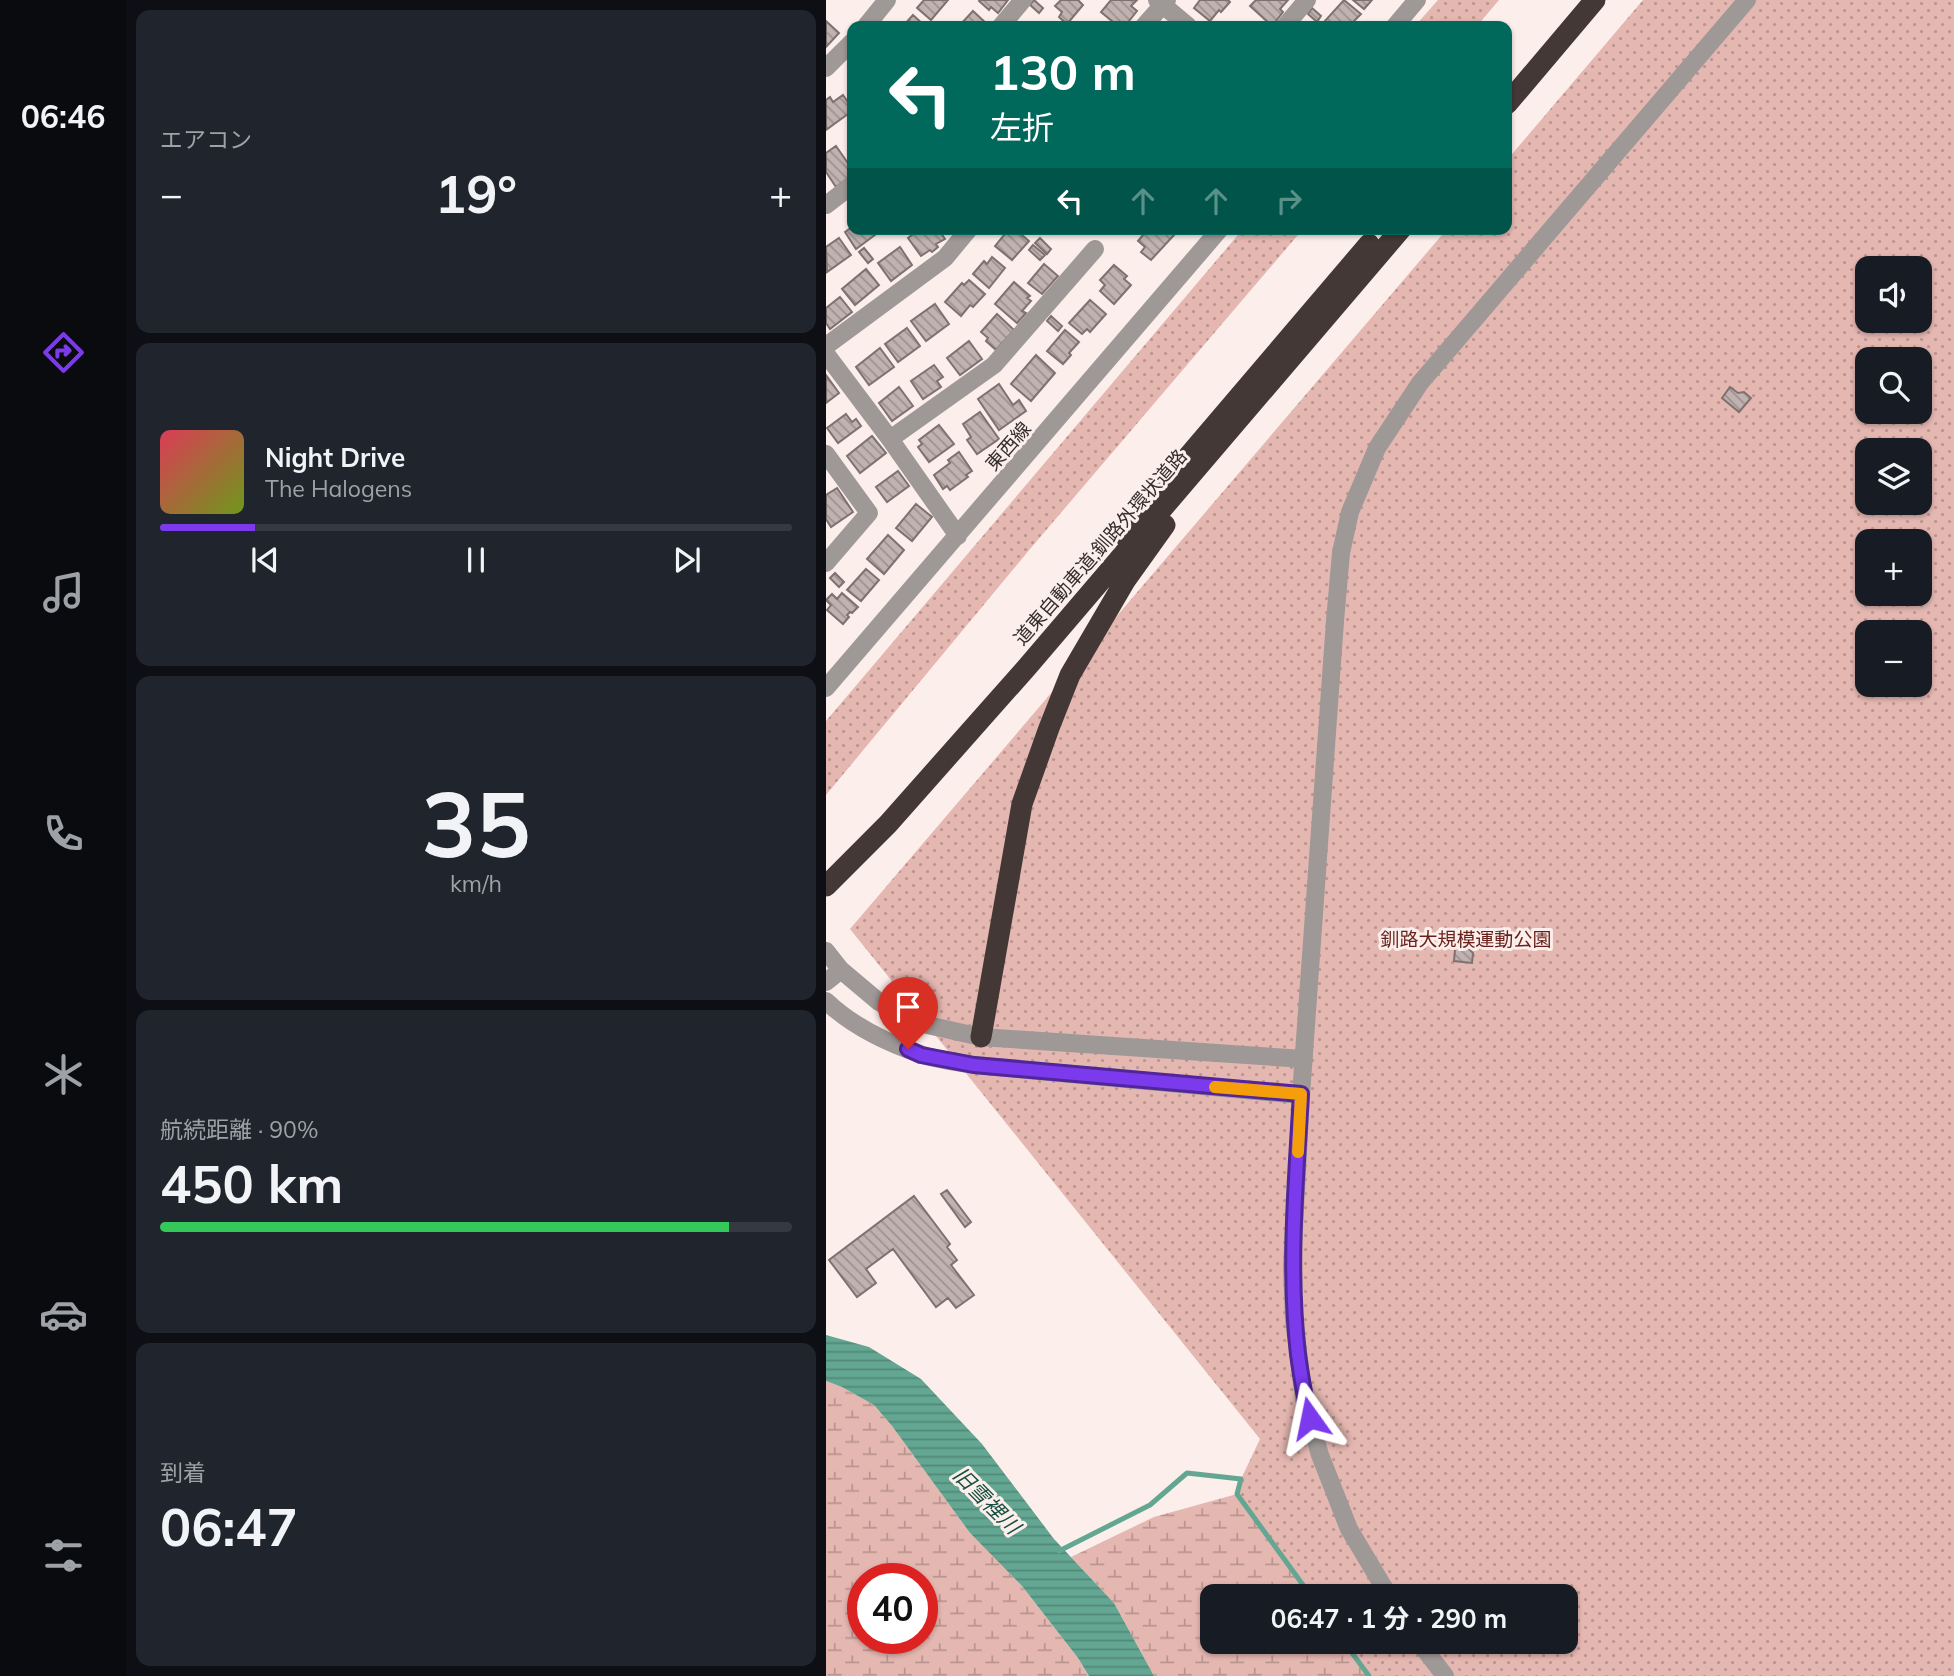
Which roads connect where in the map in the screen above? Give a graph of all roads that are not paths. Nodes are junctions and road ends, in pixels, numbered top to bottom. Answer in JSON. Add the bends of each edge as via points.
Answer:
{"nodes":[{"id":1,"x":887,"y":0,"type":"edge"},
{"id":2,"x":1023,"y":0,"type":"edge"},
{"id":3,"x":1307,"y":0,"type":"edge"},
{"id":4,"x":1417,"y":0,"type":"edge"},
{"id":5,"x":1577,"y":0,"type":"edge"},
{"id":6,"x":1595,"y":0,"type":"edge"},
{"id":7,"x":1747,"y":0,"type":"edge"},
{"id":8,"x":1162,"y":2,"type":"edge"},
{"id":9,"x":870,"y":21,"type":"edge"},
{"id":10,"x":1005,"y":21,"type":"edge"},
{"id":11,"x":1148,"y":21,"type":"edge"},
{"id":12,"x":1183,"y":21,"type":"edge"},
{"id":13,"x":1289,"y":21,"type":"edge"},
{"id":14,"x":1399,"y":21,"type":"edge"},
{"id":15,"x":847,"y":47,"type":"edge"},
{"id":16,"x":826,"y":68,"type":"edge"},
{"id":17,"x":1512,"y":76,"type":"edge"},
{"id":18,"x":1512,"y":98,"type":"edge"},
{"id":19,"x":847,"y":190,"type":"edge"},
{"id":20,"x":826,"y":205,"type":"edge"},
{"id":21,"x":965,"y":235,"type":"edge"},
{"id":22,"x":1215,"y":235,"type":"edge"},
{"id":23,"x":1377,"y":235,"type":"edge"},
{"id":24,"x":1396,"y":235,"type":"edge"},
{"id":25,"x":1096,"y":249,"type":"dead end"},
{"id":26,"x":826,"y":346,"type":"edge"},
{"id":27,"x":826,"y":354,"type":"edge"},
{"id":28,"x":1236,"y":423,"type":"junction"},
{"id":29,"x":890,"y":439,"type":"junction"},
{"id":30,"x":826,"y":454,"type":"edge"},
{"id":31,"x":958,"y":536,"type":"junction"},
{"id":32,"x":826,"y":563,"type":"edge"},
{"id":33,"x":826,"y":688,"type":"edge"},
{"id":34,"x":826,"y":869,"type":"edge"},
{"id":35,"x":826,"y":886,"type":"edge"},
{"id":36,"x":826,"y":951,"type":"edge"},
{"id":37,"x":841,"y":970,"type":"junction"},
{"id":38,"x":826,"y":982,"type":"edge"},
{"id":39,"x":826,"y":1001,"type":"edge"},
{"id":40,"x":981,"y":1037,"type":"junction"},
{"id":41,"x":1034,"y":1040,"type":"junction"},
{"id":42,"x":1129,"y":1048,"type":"junction"},
{"id":43,"x":1304,"y":1059,"type":"junction"},
{"id":44,"x":974,"y":1065,"type":"junction"},
{"id":45,"x":1032,"y":1072,"type":"junction"},
{"id":46,"x":1127,"y":1080,"type":"junction"},
{"id":47,"x":1301,"y":1094,"type":"junction"},
{"id":48,"x":1382,"y":1584,"type":"edge"},
{"id":49,"x":1428,"y":1654,"type":"edge"},
{"id":50,"x":1445,"y":1676,"type":"edge"}],
"edges":[{"from":1,"to":9,"type":"street"},
{"from":2,"to":10,"type":"street"},
{"from":3,"to":13,"type":"street"},
{"from":4,"to":14,"type":"street"},
{"from":5,"to":17,"type":"highway"},
{"from":6,"to":18,"type":"highway"},
{"from":7,"to":43,"type":"street","via":[[1420,383],[1377,448],[1350,512],[1336,608]]},
{"from":8,"to":11,"type":"street"},
{"from":8,"to":12,"type":"street"},
{"from":15,"to":16,"type":"street"},
{"from":19,"to":20,"type":"street"},
{"from":21,"to":26,"type":"street","via":[[945,258]]},
{"from":22,"to":31,"type":"street","name":"東西線"},
{"from":23,"to":34,"type":"highway","name":"道東自動車道;釧路外環状道路","via":[[1017,657]]},
{"from":24,"to":28,"type":"highway","name":"道東自動車道;釧路外環状道路"},
{"from":25,"to":29,"type":"street","via":[[994,365]]},
{"from":27,"to":29,"type":"street"},
{"from":28,"to":35,"type":"highway","name":"道東自動車道;釧路外環状道路","via":[[962,741]]},
{"from":28,"to":40,"type":"highway","via":[[1125,581],[1070,675],[1022,804]]},
{"from":29,"to":31,"type":"street"},
{"from":30,"to":32,"type":"street","via":[[869,513]]},
{"from":31,"to":33,"type":"street","name":"東西線"},
{"from":36,"to":37,"type":"street"},
{"from":37,"to":38,"type":"street"},
{"from":37,"to":40,"type":"street","via":[[879,1002],[914,1022]]},
{"from":39,"to":44,"type":"street","via":[[871,1032],[921,1055]]},
{"from":40,"to":41,"type":"street"},
{"from":40,"to":44,"type":"street"},
{"from":41,"to":42,"type":"street"},
{"from":41,"to":45,"type":"street"},
{"from":42,"to":43,"type":"street"},
{"from":42,"to":46,"type":"street"},
{"from":43,"to":47,"type":"street"},
{"from":44,"to":45,"type":"street"},
{"from":45,"to":46,"type":"street"},
{"from":46,"to":47,"type":"street"},
{"from":47,"to":48,"type":"street","via":[[1292,1266],[1304,1399],[1349,1529]]},
{"from":49,"to":50,"type":"street"}]}
